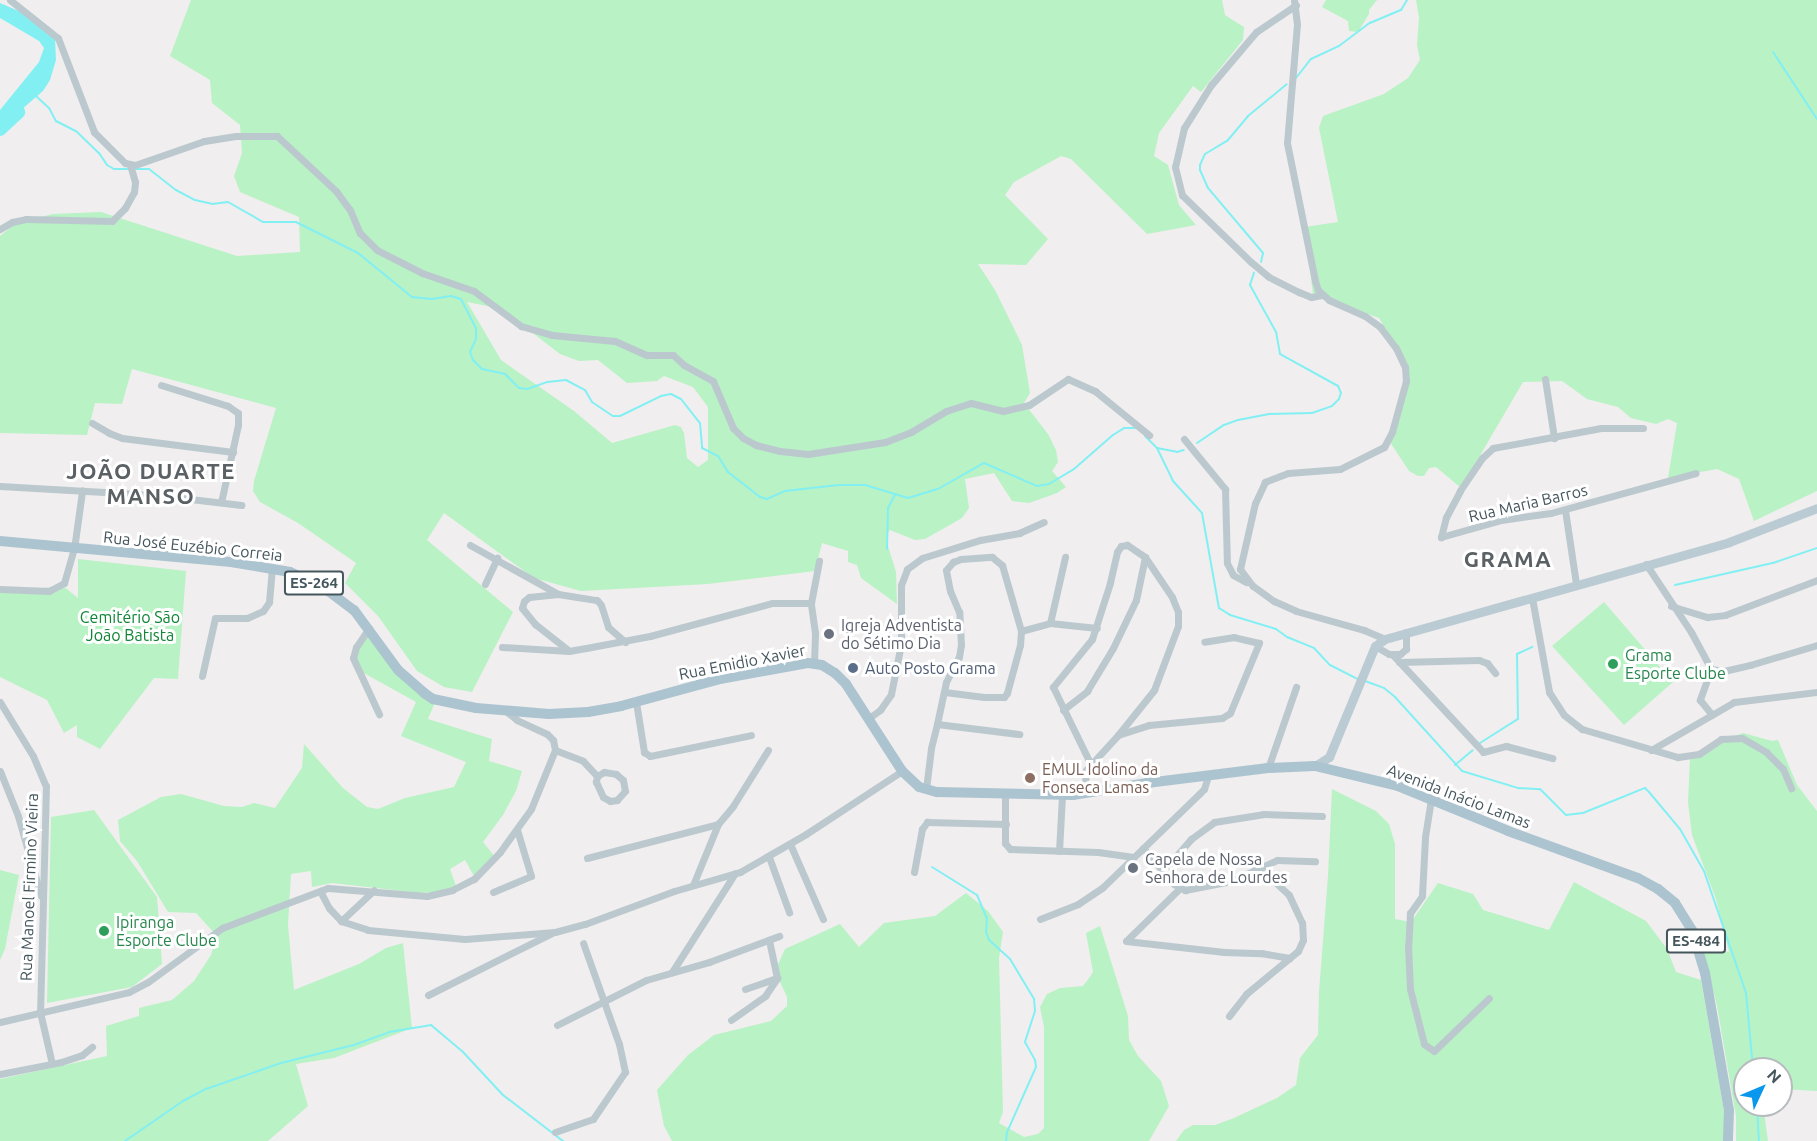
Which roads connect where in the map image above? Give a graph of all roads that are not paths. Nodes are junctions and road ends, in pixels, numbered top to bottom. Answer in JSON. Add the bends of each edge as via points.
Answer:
{"nodes":[{"id":1,"x":10,"y":0,"type":"edge"},
{"id":2,"x":1295,"y":2,"type":"edge"},
{"id":3,"x":130,"y":166,"type":"junction"},
{"id":4,"x":0,"y":229,"type":"edge"},
{"id":5,"x":1322,"y":295,"type":"junction"},
{"id":6,"x":1545,"y":379,"type":"dead end"},
{"id":7,"x":161,"y":385,"type":"dead end"},
{"id":8,"x":92,"y":423,"type":"dead end"},
{"id":9,"x":1643,"y":428,"type":"dead end"},
{"id":10,"x":1149,"y":435,"type":"dead end"},
{"id":11,"x":1554,"y":438,"type":"junction"},
{"id":12,"x":1184,"y":439,"type":"dead end"},
{"id":13,"x":232,"y":452,"type":"junction"},
{"id":14,"x":1696,"y":473,"type":"dead end"},
{"id":15,"x":0,"y":486,"type":"edge"},
{"id":16,"x":82,"y":491,"type":"junction"},
{"id":17,"x":220,"y":502,"type":"junction"},
{"id":18,"x":241,"y":505,"type":"dead end"},
{"id":19,"x":1817,"y":508,"type":"edge"},
{"id":20,"x":1565,"y":510,"type":"junction"},
{"id":21,"x":1044,"y":522,"type":"dead end"},
{"id":22,"x":0,"y":541,"type":"edge"},
{"id":23,"x":470,"y":545,"type":"dead end"},
{"id":24,"x":74,"y":549,"type":"junction"},
{"id":25,"x":1065,"y":557,"type":"dead end"},
{"id":26,"x":1145,"y":557,"type":"junction"},
{"id":27,"x":497,"y":558,"type":"junction"},
{"id":28,"x":819,"y":561,"type":"dead end"},
{"id":29,"x":1646,"y":564,"type":"junction"},
{"id":30,"x":273,"y":568,"type":"junction"},
{"id":31,"x":1817,"y":580,"type":"edge"},
{"id":32,"x":485,"y":584,"type":"dead end"},
{"id":33,"x":1250,"y":584,"type":"junction"},
{"id":34,"x":1576,"y":584,"type":"junction"},
{"id":35,"x":0,"y":589,"type":"edge"},
{"id":36,"x":558,"y":594,"type":"junction"},
{"id":37,"x":1532,"y":598,"type":"junction"},
{"id":38,"x":811,"y":603,"type":"junction"},
{"id":39,"x":1671,"y":606,"type":"junction"},
{"id":40,"x":1050,"y":623,"type":"junction"},
{"id":41,"x":369,"y":628,"type":"junction"},
{"id":42,"x":1097,"y":628,"type":"junction"},
{"id":43,"x":1021,"y":631,"type":"junction"},
{"id":44,"x":1406,"y":632,"type":"junction"},
{"id":45,"x":1385,"y":639,"type":"junction"},
{"id":46,"x":625,"y":642,"type":"junction"},
{"id":47,"x":1204,"y":642,"type":"dead end"},
{"id":48,"x":1817,"y":645,"type":"edge"},
{"id":49,"x":1375,"y":646,"type":"junction"},
{"id":50,"x":502,"y":647,"type":"dead end"},
{"id":51,"x":569,"y":651,"type":"junction"},
{"id":52,"x":1393,"y":655,"type":"junction"},
{"id":53,"x":1399,"y":662,"type":"junction"},
{"id":54,"x":814,"y":663,"type":"junction"},
{"id":55,"x":1711,"y":669,"type":"junction"},
{"id":56,"x":1495,"y":673,"type":"dead end"},
{"id":57,"x":202,"y":676,"type":"dead end"},
{"id":58,"x":1296,"y":687,"type":"dead end"},
{"id":59,"x":944,"y":692,"type":"junction"},
{"id":60,"x":1817,"y":692,"type":"edge"},
{"id":61,"x":0,"y":702,"type":"edge"},
{"id":62,"x":636,"y":702,"type":"junction"},
{"id":63,"x":1063,"y":710,"type":"junction"},
{"id":64,"x":507,"y":712,"type":"junction"},
{"id":65,"x":379,"y":714,"type":"dead end"},
{"id":66,"x":1712,"y":715,"type":"junction"},
{"id":67,"x":869,"y":718,"type":"junction"},
{"id":68,"x":937,"y":724,"type":"junction"},
{"id":69,"x":1019,"y":734,"type":"dead end"},
{"id":70,"x":751,"y":735,"type":"dead end"},
{"id":71,"x":1118,"y":735,"type":"junction"},
{"id":72,"x":555,"y":750,"type":"junction"},
{"id":73,"x":768,"y":750,"type":"dead end"},
{"id":74,"x":1650,"y":750,"type":"junction"},
{"id":75,"x":1552,"y":758,"type":"dead end"},
{"id":76,"x":1091,"y":765,"type":"junction"},
{"id":77,"x":1315,"y":766,"type":"junction"},
{"id":78,"x":1268,"y":768,"type":"junction"},
{"id":79,"x":0,"y":771,"type":"edge"},
{"id":80,"x":902,"y":771,"type":"junction"},
{"id":81,"x":597,"y":776,"type":"junction"},
{"id":82,"x":1208,"y":776,"type":"junction"},
{"id":83,"x":1791,"y":788,"type":"dead end"},
{"id":84,"x":926,"y":789,"type":"junction"},
{"id":85,"x":1005,"y":794,"type":"junction"},
{"id":86,"x":1084,"y":794,"type":"junction"},
{"id":87,"x":1062,"y":795,"type":"junction"},
{"id":88,"x":1431,"y":799,"type":"junction"},
{"id":89,"x":1322,"y":816,"type":"dead end"},
{"id":90,"x":718,"y":824,"type":"junction"},
{"id":91,"x":1006,"y":824,"type":"junction"},
{"id":92,"x":517,"y":830,"type":"junction"},
{"id":93,"x":790,"y":843,"type":"junction"},
{"id":94,"x":1143,"y":848,"type":"junction"},
{"id":95,"x":1059,"y":850,"type":"junction"},
{"id":96,"x":769,"y":856,"type":"junction"},
{"id":97,"x":1132,"y":857,"type":"junction"},
{"id":98,"x":587,"y":858,"type":"dead end"},
{"id":99,"x":1315,"y":861,"type":"dead end"},
{"id":100,"x":1255,"y":869,"type":"junction"},
{"id":101,"x":1163,"y":871,"type":"junction"},
{"id":102,"x":915,"y":872,"type":"dead end"},
{"id":103,"x":735,"y":873,"type":"junction"},
{"id":104,"x":693,"y":885,"type":"junction"},
{"id":105,"x":1179,"y":889,"type":"junction"},
{"id":106,"x":374,"y":890,"type":"junction"},
{"id":107,"x":320,"y":891,"type":"junction"},
{"id":108,"x":493,"y":892,"type":"dead end"},
{"id":109,"x":43,"y":904,"type":"junction"},
{"id":110,"x":789,"y":912,"type":"dead end"},
{"id":111,"x":824,"y":919,"type":"dead end"},
{"id":112,"x":1040,"y":919,"type":"dead end"},
{"id":113,"x":341,"y":921,"type":"junction"},
{"id":114,"x":555,"y":932,"type":"junction"},
{"id":115,"x":778,"y":936,"type":"dead end"},
{"id":116,"x":770,"y":940,"type":"junction"},
{"id":117,"x":583,"y":943,"type":"dead end"},
{"id":118,"x":1290,"y":958,"type":"junction"},
{"id":119,"x":672,"y":972,"type":"junction"},
{"id":120,"x":777,"y":978,"type":"junction"},
{"id":121,"x":745,"y":989,"type":"dead end"},
{"id":122,"x":428,"y":995,"type":"dead end"},
{"id":123,"x":1489,"y":998,"type":"dead end"},
{"id":124,"x":604,"y":1003,"type":"junction"},
{"id":125,"x":40,"y":1012,"type":"junction"},
{"id":126,"x":1229,"y":1016,"type":"dead end"},
{"id":127,"x":731,"y":1020,"type":"dead end"},
{"id":128,"x":0,"y":1022,"type":"edge"},
{"id":129,"x":557,"y":1025,"type":"dead end"},
{"id":130,"x":92,"y":1047,"type":"dead end"},
{"id":131,"x":52,"y":1064,"type":"junction"},
{"id":132,"x":0,"y":1074,"type":"edge"},
{"id":133,"x":555,"y":1132,"type":"dead end"},
{"id":134,"x":1728,"y":1141,"type":"edge"}],
"edges":[{"from":1,"to":3,"type":"street","via":[[58,38],[94,132]]},
{"from":2,"to":5,"type":"street","via":[[1288,158],[1310,263]]},
{"from":2,"to":5,"type":"street","via":[[1257,32],[1210,85],[1184,128],[1175,167],[1182,195],[1251,262],[1269,277],[1299,292],[1311,297]]},
{"from":3,"to":4,"type":"street","via":[[135,187],[132,198],[122,213],[109,222],[26,219]]},
{"from":3,"to":10,"type":"street","via":[[204,141],[277,136],[336,191],[360,233],[377,250],[422,273],[474,291],[521,326],[552,335],[615,341],[647,355],[673,355],[714,382],[727,417],[741,436],[770,449],[808,454],[885,442],[946,411],[971,403],[1003,411],[1029,405],[1068,379],[1095,391]]},
{"from":5,"to":33,"type":"street","via":[[1373,321],[1396,348],[1405,367],[1406,381],[1384,447],[1340,469],[1288,473],[1265,482],[1242,551],[1240,569]]},
{"from":6,"to":11,"type":"street"},
{"from":7,"to":13,"type":"street","via":[[228,406],[238,415]]},
{"from":8,"to":13,"type":"street","via":[[122,438]]},
{"from":9,"to":11,"type":"street","name":"Rua Maria Barros","via":[[1601,428]]},
{"from":11,"to":20,"type":"street","name":"Rua Maria Barros","via":[[1489,450],[1460,491],[1446,517],[1441,537],[1501,520]]},
{"from":12,"to":33,"type":"street","via":[[1222,483],[1227,500],[1228,568]]},
{"from":13,"to":17,"type":"street"},
{"from":14,"to":20,"type":"street","name":"Rua Maria Barros"},
{"from":15,"to":16,"type":"street"},
{"from":16,"to":17,"type":"street"},
{"from":16,"to":24,"type":"street"},
{"from":17,"to":18,"type":"street"},
{"from":19,"to":29,"type":"main road","via":[[1729,542]]},
{"from":20,"to":34,"type":"street"},
{"from":21,"to":67,"type":"street","via":[[1019,533],[922,558],[907,569],[901,585],[902,644],[891,694]]},
{"from":22,"to":24,"type":"main road","number":"ES-264"},
{"from":23,"to":27,"type":"street"},
{"from":24,"to":30,"type":"main road","name":"Rua José Euzébio Correia","number":"ES-264"},
{"from":24,"to":35,"type":"street","via":[[66,579],[58,588]]},
{"from":25,"to":40,"type":"street"},
{"from":26,"to":42,"type":"street","via":[[1127,545],[1119,548]]},
{"from":26,"to":63,"type":"street","via":[[1136,600],[1113,648],[1087,692]]},
{"from":26,"to":71,"type":"street","via":[[1176,603],[1178,626],[1154,690]]},
{"from":27,"to":32,"type":"street"},
{"from":27,"to":36,"type":"street"},
{"from":28,"to":38,"type":"street"},
{"from":29,"to":34,"type":"main road"},
{"from":29,"to":39,"type":"street"},
{"from":30,"to":41,"type":"main road","name":"Rua José Euzébio Correia","number":"ES-264","via":[[337,595]]},
{"from":30,"to":57,"type":"street","via":[[269,602],[263,611],[247,618],[215,618]]},
{"from":31,"to":39,"type":"street","via":[[1725,615],[1707,617]]},
{"from":33,"to":45,"type":"street","via":[[1296,610]]},
{"from":34,"to":37,"type":"main road"},
{"from":36,"to":46,"type":"street","via":[[597,600],[608,627]]},
{"from":36,"to":51,"type":"street","via":[[530,597],[522,608],[535,624]]},
{"from":37,"to":44,"type":"main road"},
{"from":37,"to":74,"type":"street","via":[[1550,692],[1564,715],[1582,729]]},
{"from":38,"to":46,"type":"street","via":[[772,603]]},
{"from":38,"to":54,"type":"street"},
{"from":39,"to":55,"type":"street"},
{"from":40,"to":42,"type":"street"},
{"from":40,"to":43,"type":"street"},
{"from":41,"to":64,"type":"main road","name":"Rua José Euzébio Correia","number":"ES-264","via":[[398,670],[429,697]]},
{"from":41,"to":65,"type":"street","via":[[353,658]]},
{"from":42,"to":63,"type":"street","via":[[1088,645],[1054,685],[1054,694]]},
{"from":43,"to":59,"type":"street","via":[[1005,696]]},
{"from":43,"to":59,"type":"street","via":[[1002,565],[989,556],[956,561],[946,570],[959,612],[961,635],[958,657]]},
{"from":44,"to":45,"type":"main road"},
{"from":44,"to":52,"type":"street","via":[[1405,652]]},
{"from":45,"to":49,"type":"main road"},
{"from":46,"to":51,"type":"street"},
{"from":47,"to":71,"type":"street","via":[[1234,636],[1259,643],[1230,713],[1222,718],[1156,724]]},
{"from":48,"to":55,"type":"street","via":[[1724,671]]},
{"from":49,"to":52,"type":"street"},
{"from":49,"to":77,"type":"main road","via":[[1329,757]]},
{"from":50,"to":51,"type":"street"},
{"from":52,"to":53,"type":"street"},
{"from":53,"to":56,"type":"street","via":[[1479,660]]},
{"from":53,"to":75,"type":"street","via":[[1483,752],[1506,746]]},
{"from":54,"to":62,"type":"main road","name":"Rua Emidio Xavier","number":"ES-264","via":[[720,679]]},
{"from":54,"to":67,"type":"main road","name":"Rua Emidio Xavier","via":[[835,673]]},
{"from":55,"to":66,"type":"street","via":[[1700,700]]},
{"from":58,"to":78,"type":"street"},
{"from":59,"to":68,"type":"street"},
{"from":60,"to":66,"type":"street","via":[[1734,702]]},
{"from":61,"to":109,"type":"street","name":"Rua Manoel Firmino Vieira","via":[[33,756],[46,786]]},
{"from":62,"to":64,"type":"main road","name":"Rua Emidio Xavier","number":"ES-264","via":[[568,715]]},
{"from":62,"to":70,"type":"street","via":[[644,752],[650,756]]},
{"from":63,"to":76,"type":"street"},
{"from":64,"to":72,"type":"street","via":[[547,734]]},
{"from":66,"to":74,"type":"street"},
{"from":67,"to":80,"type":"main road","name":"Rua Emidio Xavier"},
{"from":68,"to":69,"type":"street"},
{"from":68,"to":84,"type":"street"},
{"from":71,"to":76,"type":"street"},
{"from":72,"to":81,"type":"street","via":[[583,761]]},
{"from":72,"to":92,"type":"street","via":[[531,809]]},
{"from":73,"to":90,"type":"street"},
{"from":74,"to":83,"type":"street","via":[[1678,757],[1699,754],[1721,739],[1742,738],[1766,752],[1783,769]]},
{"from":76,"to":86,"type":"street","via":[[1085,774]]},
{"from":77,"to":78,"type":"main road","name":"Avenida Inácio Lamas"},
{"from":77,"to":88,"type":"main road","name":"Avenida Inácio Lamas","number":"ES-484","via":[[1398,786]]},
{"from":78,"to":82,"type":"main road","name":"Avenida Inácio Lamas"},
{"from":79,"to":109,"type":"street","via":[[18,816]]},
{"from":80,"to":84,"type":"main road","name":"Rua Emidio Xavier"},
{"from":80,"to":93,"type":"street"},
{"from":81,"to":81,"type":"street","via":[[608,772],[621,776],[625,788],[621,797],[612,801],[603,797]]},
{"from":82,"to":86,"type":"main road","name":"Avenida Inácio Lamas"},
{"from":82,"to":94,"type":"street","via":[[1204,789]]},
{"from":84,"to":85,"type":"main road","name":"Avenida Inácio Lamas","via":[[951,794]]},
{"from":85,"to":87,"type":"main road","name":"Avenida Inácio Lamas"},
{"from":85,"to":91,"type":"street"},
{"from":86,"to":87,"type":"main road","name":"Avenida Inácio Lamas"},
{"from":87,"to":95,"type":"street"},
{"from":88,"to":123,"type":"street","via":[[1422,896],[1410,913],[1408,946],[1410,989],[1424,1044],[1434,1050]]},
{"from":88,"to":134,"type":"main road","name":"Avenida Inácio Lamas","number":"ES-484","via":[[1586,858],[1658,889],[1675,903],[1692,930],[1706,973],[1729,1110]]},
{"from":89,"to":101,"type":"street","via":[[1264,814],[1214,822],[1191,839]]},
{"from":90,"to":98,"type":"street"},
{"from":90,"to":104,"type":"street"},
{"from":91,"to":95,"type":"street","via":[[1005,843],[1010,849]]},
{"from":91,"to":102,"type":"street","via":[[927,822],[922,829]]},
{"from":92,"to":106,"type":"street","via":[[483,871],[452,890],[416,897]]},
{"from":92,"to":108,"type":"street","via":[[531,875]]},
{"from":93,"to":96,"type":"street"},
{"from":93,"to":111,"type":"street"},
{"from":94,"to":97,"type":"street"},
{"from":94,"to":101,"type":"street"},
{"from":95,"to":97,"type":"street"},
{"from":96,"to":103,"type":"street"},
{"from":96,"to":110,"type":"street"},
{"from":97,"to":112,"type":"street","via":[[1086,900]]},
{"from":99,"to":100,"type":"street","via":[[1277,860]]},
{"from":100,"to":105,"type":"street","via":[[1231,881],[1195,890]]},
{"from":100,"to":118,"type":"street","via":[[1289,895],[1297,910],[1303,940]]},
{"from":101,"to":105,"type":"street"},
{"from":103,"to":104,"type":"street"},
{"from":103,"to":119,"type":"street"},
{"from":104,"to":114,"type":"street"},
{"from":105,"to":118,"type":"street","via":[[1126,941]]},
{"from":106,"to":107,"type":"street","via":[[339,887]]},
{"from":106,"to":113,"type":"street"},
{"from":107,"to":113,"type":"street"},
{"from":107,"to":125,"type":"street","via":[[222,928],[129,992]]},
{"from":109,"to":125,"type":"street","name":"Rua Manoel Firmino Vieira"},
{"from":113,"to":114,"type":"street","via":[[368,930],[447,939]]},
{"from":114,"to":122,"type":"street"},
{"from":115,"to":116,"type":"street"},
{"from":116,"to":119,"type":"street"},
{"from":116,"to":120,"type":"street"},
{"from":117,"to":124,"type":"street"},
{"from":118,"to":126,"type":"street","via":[[1246,994]]},
{"from":119,"to":124,"type":"street","via":[[646,980]]},
{"from":120,"to":121,"type":"street"},
{"from":120,"to":127,"type":"street","via":[[765,996]]},
{"from":124,"to":129,"type":"street"},
{"from":124,"to":133,"type":"street","via":[[625,1065],[624,1074],[593,1119]]},
{"from":125,"to":128,"type":"street"},
{"from":125,"to":131,"type":"street","name":"Rua Manoel Firmino Vieira"},
{"from":130,"to":131,"type":"street","via":[[82,1055]]},
{"from":131,"to":132,"type":"street"}]}
